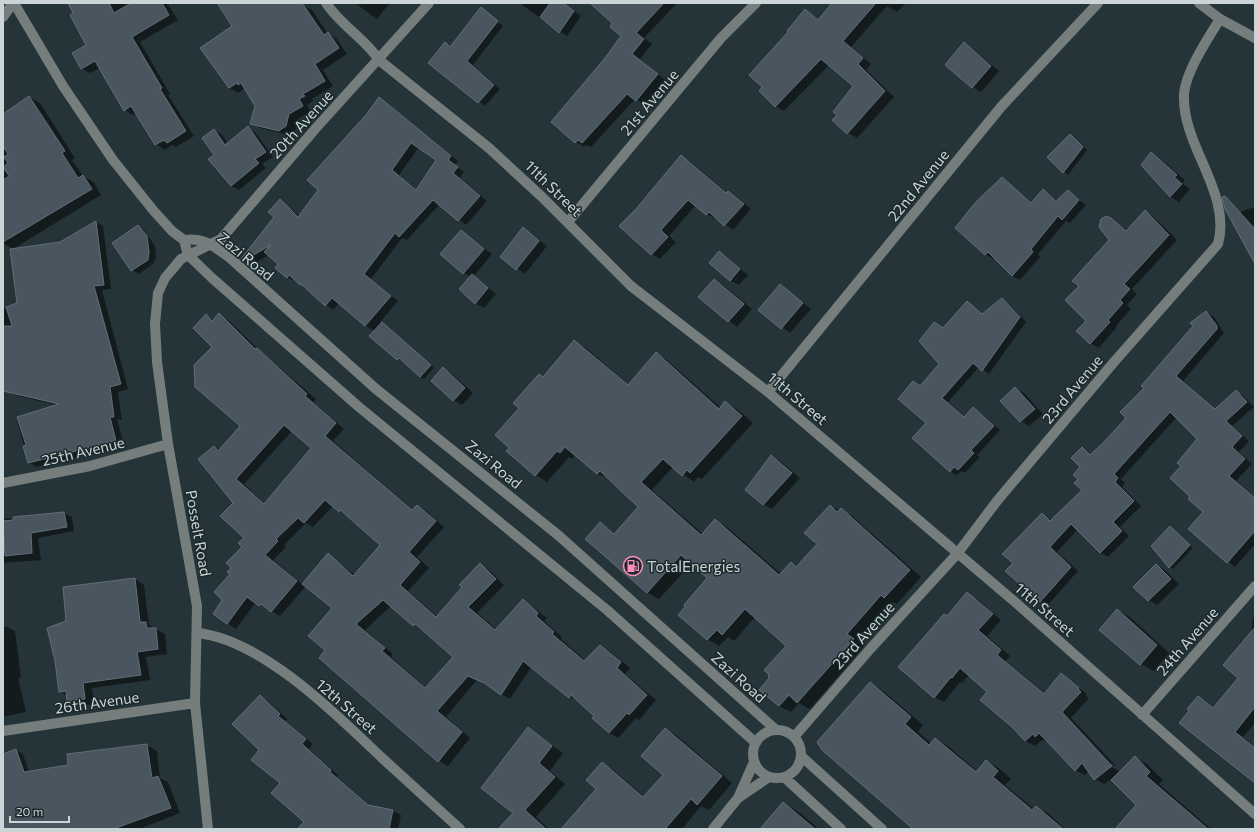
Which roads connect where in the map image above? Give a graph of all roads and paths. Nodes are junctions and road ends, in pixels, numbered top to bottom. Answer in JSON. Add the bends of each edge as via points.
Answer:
{"nodes":[{"id":1,"x":14,"y":3,"type":"edge"},
{"id":2,"x":326,"y":3,"type":"edge"},
{"id":3,"x":428,"y":3,"type":"edge"},
{"id":4,"x":756,"y":3,"type":"edge"},
{"id":5,"x":1098,"y":3,"type":"edge"},
{"id":6,"x":1199,"y":3,"type":"edge"},
{"id":7,"x":3,"y":17,"type":"edge"},
{"id":8,"x":1220,"y":19,"type":"junction"},
{"id":9,"x":1255,"y":38,"type":"edge"},
{"id":10,"x":379,"y":60,"type":"junction"},
{"id":11,"x":568,"y":222,"type":"junction"},
{"id":12,"x":184,"y":240,"type":"junction"},
{"id":13,"x":211,"y":245,"type":"junction"},
{"id":14,"x":188,"y":255,"type":"junction"},
{"id":15,"x":768,"y":392,"type":"junction"},
{"id":16,"x":168,"y":444,"type":"junction"},
{"id":17,"x":3,"y":483,"type":"edge"},
{"id":18,"x":957,"y":554,"type":"junction"},
{"id":19,"x":1255,"y":586,"type":"edge"},
{"id":20,"x":197,"y":633,"type":"junction"},
{"id":21,"x":195,"y":703,"type":"junction"},
{"id":22,"x":1142,"y":715,"type":"junction"},
{"id":23,"x":775,"y":730,"type":"junction"},
{"id":24,"x":3,"y":731,"type":"edge"},
{"id":25,"x":794,"y":737,"type":"junction"},
{"id":26,"x":756,"y":743,"type":"junction"},
{"id":27,"x":801,"y":756,"type":"junction"},
{"id":28,"x":754,"y":762,"type":"junction"},
{"id":29,"x":769,"y":777,"type":"junction"},
{"id":30,"x":784,"y":778,"type":"junction"},
{"id":31,"x":738,"y":798,"type":"junction"},
{"id":32,"x":1255,"y":814,"type":"edge"},
{"id":33,"x":208,"y":829,"type":"edge"},
{"id":34,"x":460,"y":829,"type":"edge"},
{"id":35,"x":713,"y":829,"type":"edge"},
{"id":36,"x":841,"y":829,"type":"edge"},
{"id":37,"x":882,"y":829,"type":"edge"}],
"edges":[{"from":1,"to":7,"type":"street"},
{"from":1,"to":12,"type":"street","via":[[63,86],[114,160],[153,210]]},
{"from":2,"to":10,"type":"street","name":"11th Street","via":[[345,26],[373,50]]},
{"from":3,"to":10,"type":"street","name":"20th Avenue"},
{"from":4,"to":11,"type":"street","name":"21st Avenue","via":[[721,38]]},
{"from":5,"to":15,"type":"street","name":"22nd Avenue","via":[[1001,107]]},
{"from":6,"to":8,"type":"street"},
{"from":8,"to":9,"type":"street"},
{"from":8,"to":18,"type":"street","name":"23rd Avenue","via":[[1191,70],[1184,95],[1186,119],[1220,211],[1221,234],[1218,244],[997,501]]},
{"from":10,"to":11,"type":"street","name":"11th Street","via":[[489,148]]},
{"from":10,"to":13,"type":"street","name":"20th Avenue","via":[[316,128],[221,239]]},
{"from":11,"to":15,"type":"street","name":"11th Street","via":[[630,286]]},
{"from":12,"to":13,"type":"street","name":"Zazi Road","via":[[196,238]]},
{"from":12,"to":14,"type":"street"},
{"from":13,"to":14,"type":"street","name":"20th Avenue"},
{"from":13,"to":23,"type":"street","name":"Zazi Road","via":[[230,258],[376,389],[558,534]]},
{"from":14,"to":16,"type":"street","name":"Posselt Road","via":[[181,259],[165,278],[158,293],[156,310],[157,362]]},
{"from":14,"to":26,"type":"street","via":[[359,407],[607,610]]},
{"from":15,"to":18,"type":"street","name":"11th Street"},
{"from":16,"to":17,"type":"street","name":"25th Avenue","via":[[90,466]]},
{"from":16,"to":20,"type":"street","name":"Posselt Road","via":[[197,606]]},
{"from":18,"to":22,"type":"street","name":"11th Street"},
{"from":18,"to":25,"type":"street","name":"23rd Avenue"},
{"from":19,"to":22,"type":"street","name":"24th Avenue"},
{"from":20,"to":21,"type":"street","name":"Posselt Road"},
{"from":20,"to":34,"type":"street","name":"12th Street","via":[[211,635],[256,653],[277,668],[326,705]]},
{"from":21,"to":24,"type":"street","name":"26th Avenue"},
{"from":21,"to":33,"type":"street","name":"Posselt Road"},
{"from":22,"to":32,"type":"street","name":"11th Street"},
{"from":23,"to":25,"type":"street","via":[[783,730]]},
{"from":23,"to":26,"type":"street","via":[[764,734]]},
{"from":25,"to":27,"type":"street","via":[[801,749]]},
{"from":26,"to":28,"type":"street"},
{"from":27,"to":30,"type":"street","via":[[795,770]]},
{"from":27,"to":37,"type":"street"},
{"from":28,"to":29,"type":"street","via":[[757,768]]},
{"from":28,"to":31,"type":"street"},
{"from":29,"to":30,"type":"street"},
{"from":29,"to":31,"type":"street"},
{"from":30,"to":36,"type":"street"},
{"from":31,"to":35,"type":"street"}]}
